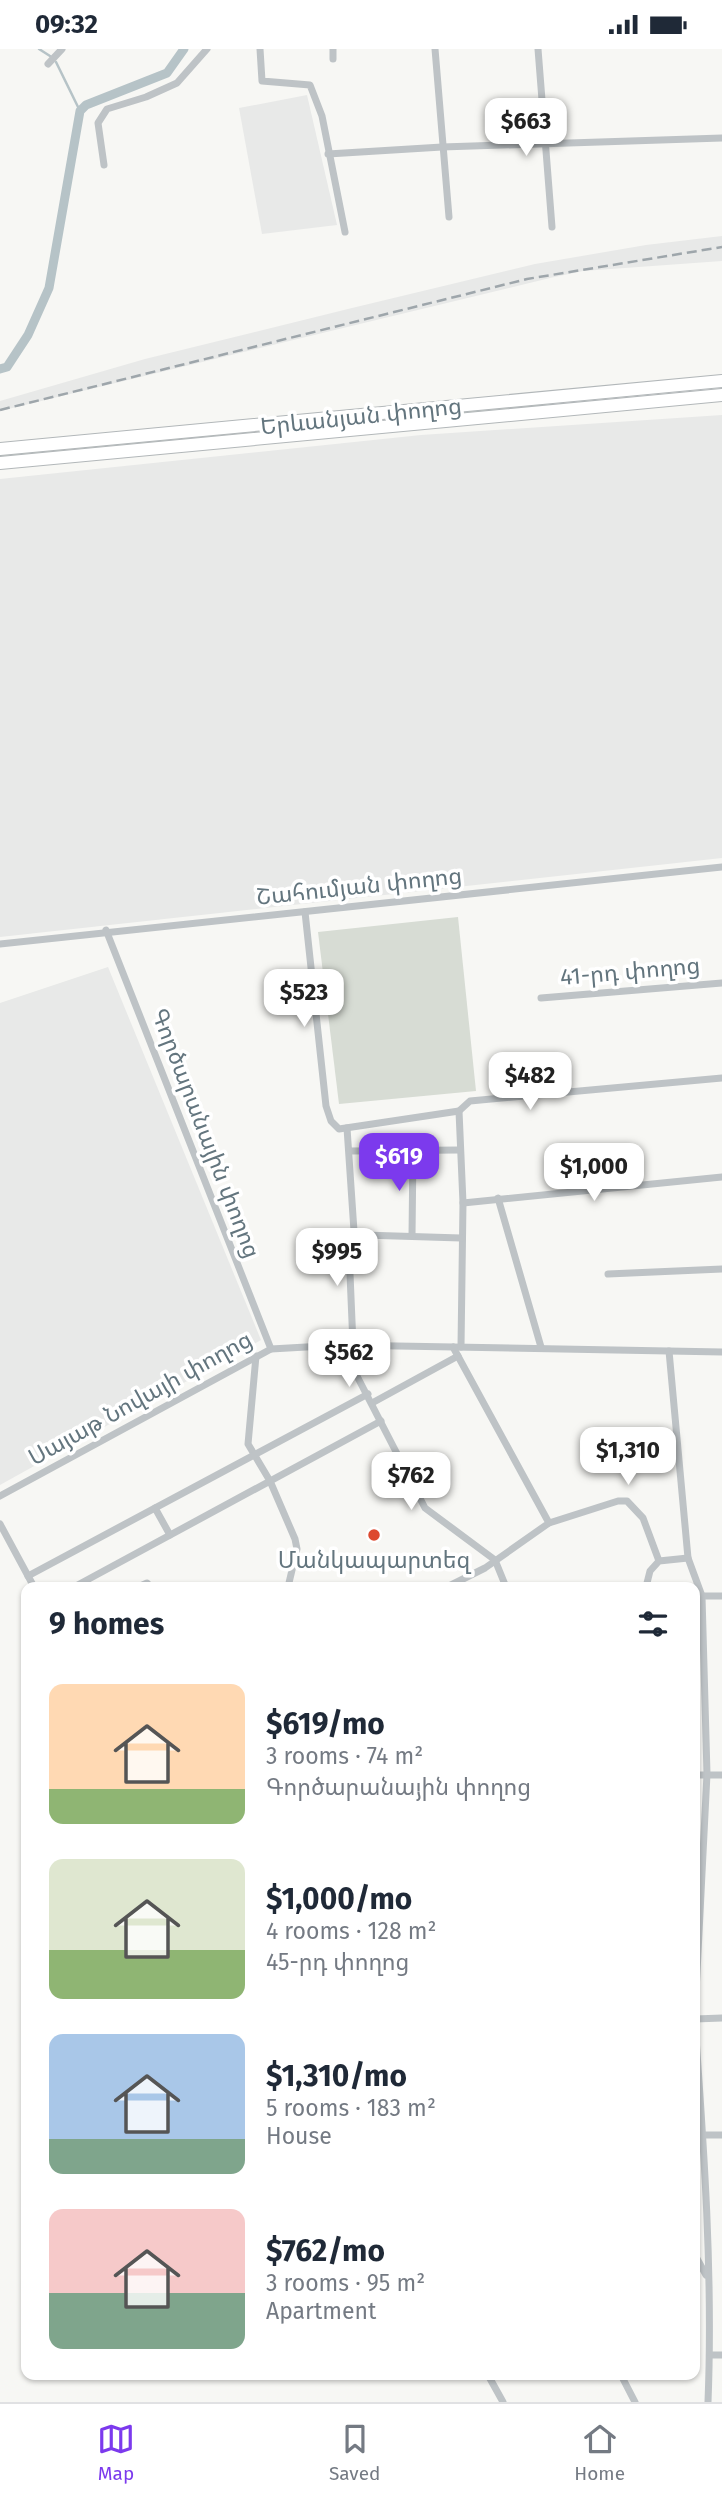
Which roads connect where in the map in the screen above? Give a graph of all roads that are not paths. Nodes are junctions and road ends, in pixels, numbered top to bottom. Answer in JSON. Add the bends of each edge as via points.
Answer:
{"nodes":[{"id":1,"x":207,"y":49,"type":"edge"},
{"id":2,"x":260,"y":49,"type":"edge"},
{"id":3,"x":333,"y":49,"type":"edge"},
{"id":4,"x":435,"y":49,"type":"edge"},
{"id":5,"x":538,"y":49,"type":"edge"},
{"id":6,"x":58,"y":50,"type":"edge"},
{"id":7,"x":334,"y":59,"type":"dead end"},
{"id":8,"x":48,"y":64,"type":"dead end"},
{"id":9,"x":722,"y":138,"type":"edge"},
{"id":10,"x":546,"y":143,"type":"junction"},
{"id":11,"x":442,"y":147,"type":"junction"},
{"id":12,"x":328,"y":154,"type":"junction"},
{"id":13,"x":104,"y":165,"type":"dead end"},
{"id":14,"x":449,"y":217,"type":"dead end"},
{"id":15,"x":552,"y":227,"type":"dead end"},
{"id":16,"x":345,"y":232,"type":"dead end"},
{"id":17,"x":719,"y":381,"type":"edge"},
{"id":18,"x":719,"y":395,"type":"edge"},
{"id":19,"x":562,"y":403,"type":"junction"},
{"id":20,"x":0,"y":449,"type":"edge"},
{"id":21,"x":0,"y":463,"type":"edge"},
{"id":22,"x":722,"y":867,"type":"edge"},
{"id":23,"x":304,"y":912,"type":"junction"},
{"id":24,"x":106,"y":930,"type":"junction"},
{"id":25,"x":0,"y":944,"type":"edge"},
{"id":26,"x":722,"y":983,"type":"edge"},
{"id":27,"x":541,"y":998,"type":"dead end"},
{"id":28,"x":722,"y":1078,"type":"edge"},
{"id":29,"x":459,"y":1111,"type":"junction"},
{"id":30,"x":343,"y":1129,"type":"junction"},
{"id":31,"x":413,"y":1150,"type":"junction"},
{"id":32,"x":459,"y":1150,"type":"junction"},
{"id":33,"x":351,"y":1151,"type":"junction"},
{"id":34,"x":722,"y":1177,"type":"edge"},
{"id":35,"x":498,"y":1198,"type":"junction"},
{"id":36,"x":463,"y":1203,"type":"junction"},
{"id":37,"x":354,"y":1231,"type":"junction"},
{"id":38,"x":412,"y":1237,"type":"junction"},
{"id":39,"x":461,"y":1238,"type":"junction"},
{"id":40,"x":722,"y":1269,"type":"edge"},
{"id":41,"x":608,"y":1274,"type":"dead end"},
{"id":42,"x":341,"y":1345,"type":"junction"},
{"id":43,"x":353,"y":1345,"type":"junction"},
{"id":44,"x":457,"y":1347,"type":"junction"},
{"id":45,"x":541,"y":1347,"type":"junction"},
{"id":46,"x":271,"y":1349,"type":"junction"},
{"id":47,"x":669,"y":1351,"type":"junction"},
{"id":48,"x":722,"y":1352,"type":"edge"},
{"id":49,"x":256,"y":1356,"type":"junction"},
{"id":50,"x":458,"y":1356,"type":"junction"},
{"id":51,"x":368,"y":1394,"type":"junction"},
{"id":52,"x":372,"y":1403,"type":"junction"},
{"id":53,"x":381,"y":1421,"type":"junction"},
{"id":54,"x":253,"y":1455,"type":"junction"},
{"id":55,"x":270,"y":1481,"type":"junction"},
{"id":56,"x":0,"y":1496,"type":"edge"},
{"id":57,"x":155,"y":1508,"type":"junction"},
{"id":58,"x":549,"y":1523,"type":"junction"},
{"id":59,"x":0,"y":1524,"type":"edge"},
{"id":60,"x":170,"y":1535,"type":"junction"},
{"id":61,"x":688,"y":1558,"type":"junction"},
{"id":62,"x":495,"y":1560,"type":"junction"},
{"id":63,"x":659,"y":1562,"type":"junction"},
{"id":64,"x":29,"y":1576,"type":"junction"},
{"id":65,"x":32,"y":1582,"type":"edge"},
{"id":66,"x":84,"y":1582,"type":"edge"},
{"id":67,"x":289,"y":1582,"type":"edge"},
{"id":68,"x":456,"y":1582,"type":"edge"},
{"id":69,"x":504,"y":1582,"type":"edge"},
{"id":70,"x":647,"y":1582,"type":"edge"},
{"id":71,"x":697,"y":1582,"type":"edge"},
{"id":72,"x":700,"y":1591,"type":"edge"},
{"id":73,"x":702,"y":1596,"type":"junction"},
{"id":74,"x":722,"y":1596,"type":"edge"},
{"id":75,"x":707,"y":1774,"type":"junction"},
{"id":76,"x":700,"y":1775,"type":"edge"},
{"id":77,"x":722,"y":1775,"type":"edge"},
{"id":78,"x":700,"y":1913,"type":"edge"},
{"id":79,"x":722,"y":2018,"type":"edge"},
{"id":80,"x":700,"y":2021,"type":"edge"},
{"id":81,"x":700,"y":2093,"type":"edge"},
{"id":82,"x":703,"y":2135,"type":"junction"},
{"id":83,"x":722,"y":2135,"type":"edge"},
{"id":84,"x":700,"y":2264,"type":"edge"},
{"id":85,"x":708,"y":2278,"type":"junction"},
{"id":86,"x":710,"y":2355,"type":"junction"},
{"id":87,"x":722,"y":2355,"type":"edge"},
{"id":88,"x":491,"y":2380,"type":"edge"},
{"id":89,"x":624,"y":2380,"type":"edge"},
{"id":90,"x":503,"y":2402,"type":"edge"},
{"id":91,"x":635,"y":2402,"type":"edge"},
{"id":92,"x":708,"y":2402,"type":"edge"}],
"edges":[{"from":1,"to":13,"type":"street","via":[[177,83],[107,109],[98,123]]},
{"from":2,"to":12,"type":"street","via":[[262,81],[310,85],[322,116]]},
{"from":3,"to":7,"type":"street"},
{"from":4,"to":11,"type":"street"},
{"from":5,"to":10,"type":"street"},
{"from":6,"to":8,"type":"street"},
{"from":9,"to":10,"type":"street"},
{"from":10,"to":11,"type":"street"},
{"from":10,"to":15,"type":"street"},
{"from":11,"to":12,"type":"street"},
{"from":11,"to":14,"type":"street"},
{"from":12,"to":16,"type":"street"},
{"from":17,"to":18,"type":"highway"},
{"from":17,"to":19,"type":"highway","name":"Երևանյան փողոց"},
{"from":18,"to":19,"type":"highway","name":"Երևանյան փողոց"},
{"from":19,"to":20,"type":"highway","name":"Երևանյան փողոց"},
{"from":19,"to":21,"type":"highway","name":"Երևանյան փողոց"},
{"from":22,"to":23,"type":"street","name":"Շահումյան փողոց"},
{"from":23,"to":24,"type":"street","name":"Շահումյան փողոց"},
{"from":23,"to":30,"type":"street","via":[[326,1106],[331,1121]]},
{"from":24,"to":25,"type":"street","name":"Շահումյան փողոց"},
{"from":24,"to":46,"type":"street","name":"Գործարանային փողոց"},
{"from":26,"to":27,"type":"street","name":"41-րդ փողոց"},
{"from":28,"to":29,"type":"street","via":[[470,1101]]},
{"from":29,"to":30,"type":"street"},
{"from":29,"to":32,"type":"street"},
{"from":30,"to":33,"type":"street"},
{"from":31,"to":32,"type":"street"},
{"from":31,"to":33,"type":"street"},
{"from":31,"to":38,"type":"street"},
{"from":32,"to":36,"type":"street"},
{"from":33,"to":37,"type":"street"},
{"from":34,"to":35,"type":"street"},
{"from":35,"to":36,"type":"street"},
{"from":35,"to":45,"type":"street"},
{"from":36,"to":39,"type":"street"},
{"from":37,"to":38,"type":"street"},
{"from":37,"to":43,"type":"street","via":[[350,1274]]},
{"from":38,"to":39,"type":"street"},
{"from":39,"to":44,"type":"street"},
{"from":40,"to":41,"type":"street"},
{"from":42,"to":43,"type":"street","name":"Սայաթ Նովայի փողոց"},
{"from":42,"to":46,"type":"street","name":"Սայաթ Նովայի փողոց"},
{"from":42,"to":51,"type":"street"},
{"from":43,"to":44,"type":"street","name":"Սայաթ Նովայի փողոց"},
{"from":44,"to":45,"type":"street","name":"Սայաթ Նովայի փողոց"},
{"from":44,"to":50,"type":"street"},
{"from":45,"to":47,"type":"street","name":"Սայաթ Նովայի փողոց"},
{"from":46,"to":49,"type":"street","name":"Սայաթ Նովայի փողոց"},
{"from":47,"to":48,"type":"street","name":"Սայաթ Նովայի փողոց"},
{"from":47,"to":61,"type":"street"},
{"from":49,"to":54,"type":"street","via":[[247,1427]]},
{"from":49,"to":56,"type":"street","name":"Սայաթ Նովայի փողոց"},
{"from":50,"to":52,"type":"street"},
{"from":50,"to":58,"type":"street"},
{"from":51,"to":52,"type":"street"},
{"from":51,"to":54,"type":"street"},
{"from":52,"to":53,"type":"street"},
{"from":53,"to":55,"type":"street"},
{"from":53,"to":62,"type":"street","via":[[425,1508]]},
{"from":54,"to":55,"type":"street"},
{"from":54,"to":57,"type":"street"},
{"from":55,"to":60,"type":"street"},
{"from":55,"to":67,"type":"street","via":[[297,1549]]},
{"from":57,"to":60,"type":"street"},
{"from":57,"to":64,"type":"street"},
{"from":58,"to":62,"type":"street"},
{"from":58,"to":63,"type":"street","via":[[627,1501],[643,1518]]},
{"from":59,"to":64,"type":"street"},
{"from":60,"to":66,"type":"street"},
{"from":61,"to":63,"type":"street"},
{"from":61,"to":71,"type":"street"},
{"from":62,"to":68,"type":"street"},
{"from":62,"to":69,"type":"street"},
{"from":63,"to":70,"type":"street"},
{"from":64,"to":65,"type":"street"},
{"from":72,"to":73,"type":"street"},
{"from":73,"to":74,"type":"street"},
{"from":73,"to":75,"type":"street"},
{"from":75,"to":76,"type":"street"},
{"from":75,"to":77,"type":"street"},
{"from":75,"to":78,"type":"street"},
{"from":79,"to":80,"type":"street"},
{"from":81,"to":82,"type":"street"},
{"from":82,"to":83,"type":"street"},
{"from":82,"to":85,"type":"street"},
{"from":84,"to":85,"type":"street"},
{"from":85,"to":86,"type":"street"},
{"from":86,"to":87,"type":"street"},
{"from":86,"to":92,"type":"street"},
{"from":88,"to":90,"type":"street"},
{"from":89,"to":91,"type":"street"}]}
